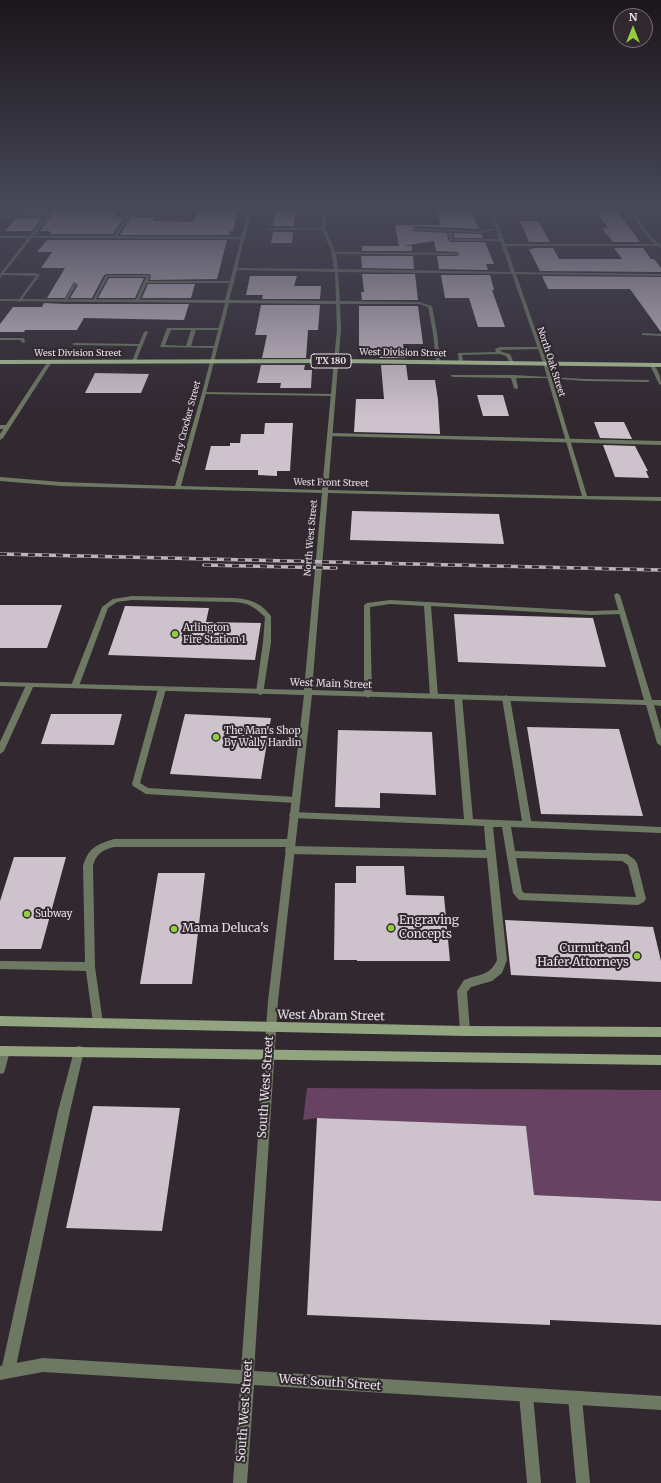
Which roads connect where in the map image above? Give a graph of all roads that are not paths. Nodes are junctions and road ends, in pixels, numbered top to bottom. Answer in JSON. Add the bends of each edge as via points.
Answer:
{"nodes":[{"id":1,"x":36,"y":278,"type":"edge"},
{"id":2,"x":106,"y":278,"type":"edge"},
{"id":3,"x":147,"y":278,"type":"edge"},
{"id":4,"x":234,"y":278,"type":"edge"},
{"id":5,"x":336,"y":278,"type":"edge"},
{"id":6,"x":515,"y":278,"type":"edge"},
{"id":7,"x":146,"y":282,"type":"junction"},
{"id":8,"x":233,"y":282,"type":"junction"},
{"id":9,"x":75,"y":284,"type":"dead end"},
{"id":10,"x":0,"y":300,"type":"edge"},
{"id":11,"x":20,"y":301,"type":"junction"},
{"id":12,"x":65,"y":301,"type":"junction"},
{"id":13,"x":93,"y":301,"type":"junction"},
{"id":14,"x":137,"y":301,"type":"junction"},
{"id":15,"x":228,"y":301,"type":"junction"},
{"id":16,"x":337,"y":301,"type":"junction"},
{"id":17,"x":194,"y":329,"type":"junction"},
{"id":18,"x":220,"y":329,"type":"junction"},
{"id":19,"x":146,"y":332,"type":"dead end"},
{"id":20,"x":644,"y":334,"type":"dead end"},
{"id":21,"x":661,"y":335,"type":"edge"},
{"id":22,"x":0,"y":338,"type":"edge"},
{"id":23,"x":23,"y":342,"type":"dead end"},
{"id":24,"x":74,"y":344,"type":"dead end"},
{"id":25,"x":141,"y":345,"type":"junction"},
{"id":26,"x":188,"y":347,"type":"junction"},
{"id":27,"x":215,"y":347,"type":"junction"},
{"id":28,"x":539,"y":348,"type":"junction"},
{"id":29,"x":500,"y":353,"type":"junction"},
{"id":30,"x":134,"y":361,"type":"junction"},
{"id":31,"x":211,"y":361,"type":"junction"},
{"id":32,"x":336,"y":361,"type":"junction"},
{"id":33,"x":0,"y":362,"type":"edge"},
{"id":34,"x":50,"y":362,"type":"junction"},
{"id":35,"x":438,"y":362,"type":"junction"},
{"id":36,"x":461,"y":362,"type":"junction"},
{"id":37,"x":512,"y":363,"type":"junction"},
{"id":38,"x":545,"y":363,"type":"junction"},
{"id":39,"x":652,"y":365,"type":"junction"},
{"id":40,"x":661,"y":365,"type":"edge"},
{"id":41,"x":453,"y":376,"type":"dead end"},
{"id":42,"x":513,"y":376,"type":"junction"},
{"id":43,"x":549,"y":377,"type":"junction"},
{"id":44,"x":648,"y":381,"type":"dead end"},
{"id":45,"x":661,"y":383,"type":"edge"},
{"id":46,"x":516,"y":388,"type":"dead end"},
{"id":47,"x":204,"y":393,"type":"junction"},
{"id":48,"x":333,"y":395,"type":"junction"},
{"id":49,"x":0,"y":427,"type":"edge"},
{"id":50,"x":7,"y":427,"type":"junction"},
{"id":51,"x":331,"y":435,"type":"junction"},
{"id":52,"x":0,"y":438,"type":"edge"},
{"id":53,"x":568,"y":441,"type":"junction"},
{"id":54,"x":661,"y":443,"type":"edge"},
{"id":55,"x":0,"y":479,"type":"edge"},
{"id":56,"x":177,"y":488,"type":"junction"},
{"id":57,"x":324,"y":492,"type":"junction"},
{"id":58,"x":585,"y":497,"type":"junction"},
{"id":59,"x":661,"y":499,"type":"edge"},
{"id":60,"x":617,"y":595,"type":"dead end"},
{"id":61,"x":427,"y":604,"type":"junction"},
{"id":62,"x":622,"y":612,"type":"junction"},
{"id":63,"x":0,"y":684,"type":"edge"},
{"id":64,"x":30,"y":685,"type":"junction"},
{"id":65,"x":75,"y":686,"type":"junction"},
{"id":66,"x":162,"y":689,"type":"junction"},
{"id":67,"x":260,"y":692,"type":"junction"},
{"id":68,"x":308,"y":693,"type":"junction"},
{"id":69,"x":368,"y":695,"type":"junction"},
{"id":70,"x":434,"y":696,"type":"junction"},
{"id":71,"x":458,"y":697,"type":"junction"},
{"id":72,"x":506,"y":698,"type":"junction"},
{"id":73,"x":648,"y":702,"type":"junction"},
{"id":74,"x":661,"y":703,"type":"edge"},
{"id":75,"x":661,"y":743,"type":"edge"},
{"id":76,"x":0,"y":751,"type":"edge"},
{"id":77,"x":295,"y":800,"type":"junction"},
{"id":78,"x":293,"y":815,"type":"junction"},
{"id":79,"x":469,"y":822,"type":"junction"},
{"id":80,"x":488,"y":823,"type":"junction"},
{"id":81,"x":506,"y":824,"type":"junction"},
{"id":82,"x":527,"y":824,"type":"junction"},
{"id":83,"x":661,"y":830,"type":"edge"},
{"id":84,"x":289,"y":846,"type":"junction"},
{"id":85,"x":491,"y":854,"type":"junction"},
{"id":86,"x":511,"y":854,"type":"junction"},
{"id":87,"x":0,"y":965,"type":"edge"},
{"id":88,"x":90,"y":967,"type":"junction"},
{"id":89,"x":0,"y":1021,"type":"edge"},
{"id":90,"x":98,"y":1023,"type":"junction"},
{"id":91,"x":270,"y":1028,"type":"junction"},
{"id":92,"x":465,"y":1031,"type":"junction"},
{"id":93,"x":661,"y":1032,"type":"edge"},
{"id":94,"x":2,"y":1051,"type":"edge"},
{"id":95,"x":79,"y":1051,"type":"junction"},
{"id":96,"x":268,"y":1055,"type":"junction"},
{"id":97,"x":661,"y":1060,"type":"edge"},
{"id":98,"x":0,"y":1069,"type":"edge"},
{"id":99,"x":4,"y":1372,"type":"edge"},
{"id":100,"x":247,"y":1378,"type":"junction"},
{"id":101,"x":526,"y":1395,"type":"junction"},
{"id":102,"x":575,"y":1398,"type":"junction"},
{"id":103,"x":661,"y":1403,"type":"edge"},
{"id":104,"x":240,"y":1483,"type":"edge"},
{"id":105,"x":534,"y":1483,"type":"edge"},
{"id":106,"x":582,"y":1483,"type":"edge"}],
"edges":[{"from":1,"to":11,"type":"street"},
{"from":2,"to":13,"type":"street"},
{"from":3,"to":7,"type":"street"},
{"from":4,"to":8,"type":"street","name":"Jerry Crocker Street"},
{"from":5,"to":16,"type":"street","name":"North West Street"},
{"from":6,"to":28,"type":"street","name":"North Oak Street"},
{"from":7,"to":8,"type":"street"},
{"from":7,"to":14,"type":"street"},
{"from":8,"to":15,"type":"street","name":"Jerry Crocker Street"},
{"from":9,"to":12,"type":"street"},
{"from":10,"to":11,"type":"street"},
{"from":11,"to":12,"type":"street"},
{"from":12,"to":13,"type":"street"},
{"from":13,"to":14,"type":"street"},
{"from":14,"to":15,"type":"street"},
{"from":15,"to":16,"type":"street"},
{"from":15,"to":18,"type":"street","name":"Jerry Crocker Street"},
{"from":16,"to":32,"type":"street","name":"North West Street","via":[[339,328]]},
{"from":16,"to":35,"type":"street","via":[[420,303],[430,306]]},
{"from":17,"to":18,"type":"street"},
{"from":17,"to":26,"type":"street"},
{"from":17,"to":26,"type":"street","via":[[169,329],[162,346]]},
{"from":18,"to":27,"type":"street","name":"Jerry Crocker Street"},
{"from":19,"to":25,"type":"street"},
{"from":20,"to":21,"type":"street"},
{"from":22,"to":23,"type":"street","via":[[22,339]]},
{"from":24,"to":25,"type":"street"},
{"from":25,"to":30,"type":"street"},
{"from":26,"to":27,"type":"street"},
{"from":27,"to":31,"type":"street","name":"Jerry Crocker Street"},
{"from":28,"to":29,"type":"street","via":[[500,348],[497,350]]},
{"from":28,"to":38,"type":"street","name":"North Oak Street"},
{"from":29,"to":36,"type":"street","via":[[460,354]]},
{"from":29,"to":37,"type":"street","via":[[508,355]]},
{"from":30,"to":31,"type":"main road","name":"West Division Street","number":"TX 180"},
{"from":30,"to":34,"type":"main road","name":"West Division Street","number":"TX 180"},
{"from":31,"to":32,"type":"main road","name":"West Division Street","number":"TX 180"},
{"from":31,"to":47,"type":"street","name":"Jerry Crocker Street"},
{"from":32,"to":35,"type":"main road","name":"West Division Street","number":"TX 180"},
{"from":32,"to":48,"type":"street","name":"North West Street"},
{"from":33,"to":34,"type":"main road","name":"West Division Street","number":"TX 180"},
{"from":34,"to":50,"type":"street"},
{"from":35,"to":36,"type":"main road","name":"West Division Street","number":"TX 180"},
{"from":36,"to":37,"type":"main road","name":"West Division Street","number":"TX 180"},
{"from":37,"to":38,"type":"main road","name":"West Division Street","number":"TX 180"},
{"from":38,"to":39,"type":"main road","name":"West Division Street","number":"TX 180"},
{"from":38,"to":43,"type":"street","name":"North Oak Street"},
{"from":39,"to":40,"type":"main road","name":"West Division Street","number":"TX 180"},
{"from":39,"to":45,"type":"street"},
{"from":41,"to":42,"type":"street"},
{"from":42,"to":43,"type":"street"},
{"from":42,"to":46,"type":"street"},
{"from":43,"to":44,"type":"street"},
{"from":43,"to":53,"type":"street","name":"North Oak Street"},
{"from":47,"to":48,"type":"street"},
{"from":47,"to":56,"type":"street","name":"Jerry Crocker Street"},
{"from":48,"to":51,"type":"street","name":"North West Street"},
{"from":49,"to":50,"type":"street"},
{"from":50,"to":52,"type":"street"},
{"from":51,"to":53,"type":"street"},
{"from":51,"to":57,"type":"street","name":"North West Street"},
{"from":53,"to":54,"type":"street"},
{"from":53,"to":58,"type":"street","name":"North Oak Street"},
{"from":55,"to":56,"type":"street","name":"West Front Street"},
{"from":56,"to":57,"type":"street","name":"West Front Street"},
{"from":57,"to":58,"type":"street","name":"West Front Street"},
{"from":57,"to":68,"type":"street","name":"North West Street"},
{"from":58,"to":59,"type":"street","name":"West Front Street"},
{"from":60,"to":62,"type":"street"},
{"from":61,"to":62,"type":"street","via":[[591,613]]},
{"from":61,"to":69,"type":"street","via":[[367,604]]},
{"from":61,"to":70,"type":"street"},
{"from":62,"to":73,"type":"street"},
{"from":63,"to":64,"type":"street","name":"West Main Street"},
{"from":64,"to":65,"type":"street","name":"West Main Street"},
{"from":64,"to":76,"type":"street"},
{"from":65,"to":66,"type":"street","name":"West Main Street"},
{"from":65,"to":67,"type":"street","via":[[105,606],[115,600],[132,598],[217,599],[247,601],[268,616]]},
{"from":66,"to":67,"type":"street","name":"West Main Street"},
{"from":66,"to":77,"type":"street","via":[[136,784],[146,791]]},
{"from":67,"to":68,"type":"street","name":"West Main Street"},
{"from":68,"to":69,"type":"street","name":"West Main Street"},
{"from":68,"to":77,"type":"street","name":"South West Street"},
{"from":69,"to":70,"type":"street","name":"West Main Street"},
{"from":70,"to":71,"type":"street","name":"West Main Street"},
{"from":71,"to":72,"type":"street","name":"West Main Street"},
{"from":71,"to":79,"type":"street"},
{"from":72,"to":73,"type":"street","name":"West Main Street"},
{"from":72,"to":82,"type":"street"},
{"from":73,"to":74,"type":"street","name":"West Main Street"},
{"from":73,"to":75,"type":"street"},
{"from":77,"to":78,"type":"street","name":"South West Street"},
{"from":78,"to":79,"type":"street"},
{"from":78,"to":84,"type":"street","name":"South West Street"},
{"from":79,"to":80,"type":"street"},
{"from":80,"to":81,"type":"street"},
{"from":80,"to":85,"type":"street"},
{"from":81,"to":82,"type":"street"},
{"from":81,"to":86,"type":"street"},
{"from":82,"to":83,"type":"street"},
{"from":84,"to":85,"type":"street"},
{"from":84,"to":88,"type":"street","via":[[114,843],[97,848],[90,855],[88,866]]},
{"from":84,"to":91,"type":"street","name":"South West Street"},
{"from":85,"to":92,"type":"street","via":[[502,960],[498,970],[488,978],[468,983],[462,990]]},
{"from":86,"to":86,"type":"street","via":[[518,893],[522,897],[638,901],[641,899],[632,863],[624,857]]},
{"from":87,"to":88,"type":"street"},
{"from":88,"to":90,"type":"street"},
{"from":89,"to":90,"type":"main road","name":"West Abram Street"},
{"from":90,"to":91,"type":"main road","name":"West Abram Street"},
{"from":91,"to":92,"type":"main road","name":"West Abram Street"},
{"from":91,"to":96,"type":"street","name":"South West Street"},
{"from":92,"to":93,"type":"main road","name":"West Abram Street"},
{"from":94,"to":95,"type":"main road"},
{"from":94,"to":98,"type":"street"},
{"from":95,"to":96,"type":"main road"},
{"from":95,"to":99,"type":"street"},
{"from":96,"to":97,"type":"main road"},
{"from":96,"to":100,"type":"street","name":"South West Street"},
{"from":99,"to":100,"type":"street","name":"West South Street","via":[[43,1365]]},
{"from":100,"to":101,"type":"street","name":"West South Street"},
{"from":100,"to":104,"type":"street","name":"South West Street"},
{"from":101,"to":102,"type":"street","name":"West South Street"},
{"from":101,"to":105,"type":"street"},
{"from":102,"to":103,"type":"street","name":"West South Street"},
{"from":102,"to":106,"type":"street"}]}
